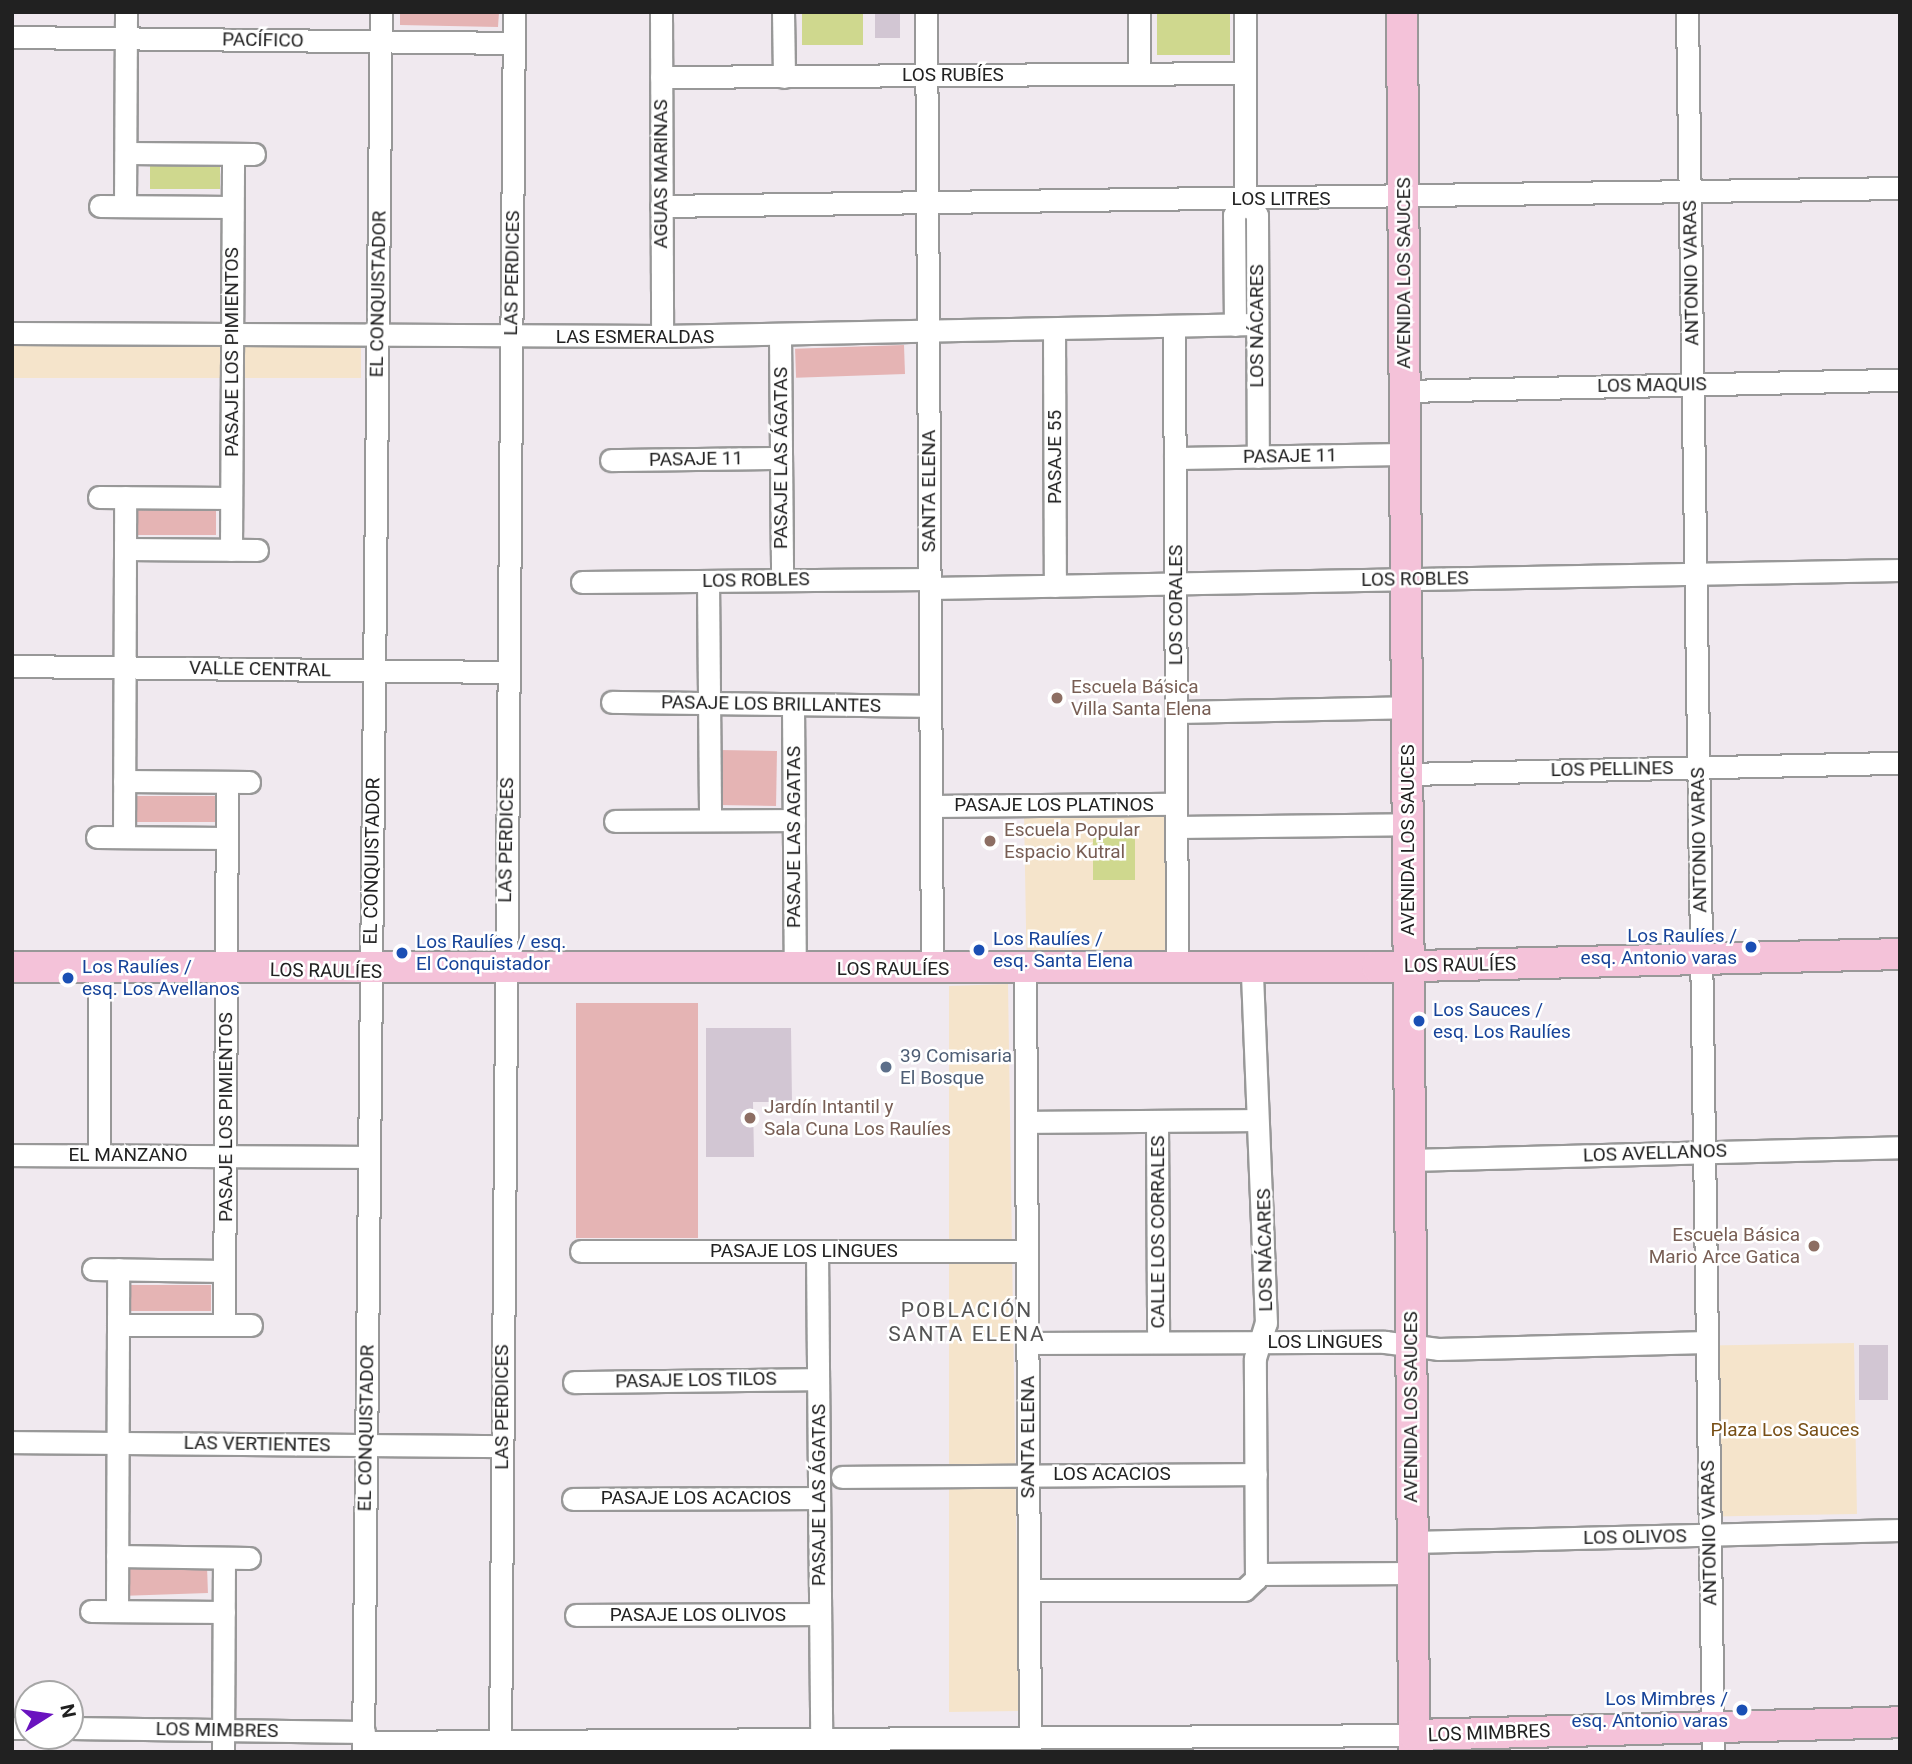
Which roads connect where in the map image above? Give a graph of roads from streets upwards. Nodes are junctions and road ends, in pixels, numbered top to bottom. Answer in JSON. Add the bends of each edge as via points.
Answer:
{"nodes":[{"id":1,"x":126,"y":12,"type":"edge"},
{"id":2,"x":382,"y":12,"type":"edge"},
{"id":3,"x":514,"y":12,"type":"edge"},
{"id":4,"x":661,"y":12,"type":"edge"},
{"id":5,"x":783,"y":12,"type":"edge"},
{"id":6,"x":926,"y":12,"type":"edge"},
{"id":7,"x":1139,"y":12,"type":"edge"},
{"id":8,"x":1245,"y":12,"type":"edge"},
{"id":9,"x":1402,"y":12,"type":"edge"},
{"id":10,"x":1687,"y":12,"type":"edge"},
{"id":11,"x":12,"y":37,"type":"edge"},
{"id":12,"x":126,"y":38,"type":"junction"},
{"id":13,"x":381,"y":41,"type":"junction"},
{"id":14,"x":514,"y":43,"type":"junction"},
{"id":15,"x":1245,"y":73,"type":"junction"},
{"id":16,"x":1139,"y":74,"type":"junction"},
{"id":17,"x":926,"y":75,"type":"junction"},
{"id":18,"x":661,"y":77,"type":"junction"},
{"id":19,"x":784,"y":77,"type":"junction"},
{"id":20,"x":125,"y":153,"type":"junction"},
{"id":21,"x":1900,"y":188,"type":"edge"},
{"id":22,"x":1690,"y":192,"type":"junction"},
{"id":23,"x":1404,"y":198,"type":"junction"},
{"id":24,"x":1245,"y":200,"type":"junction"},
{"id":25,"x":927,"y":203,"type":"junction"},
{"id":26,"x":100,"y":206,"type":"dead end"},
{"id":27,"x":125,"y":206,"type":"junction"},
{"id":28,"x":662,"y":206,"type":"junction"},
{"id":29,"x":232,"y":207,"type":"junction"},
{"id":30,"x":1257,"y":324,"type":"junction"},
{"id":31,"x":1235,"y":325,"type":"junction"},
{"id":32,"x":1174,"y":326,"type":"junction"},
{"id":33,"x":1054,"y":329,"type":"junction"},
{"id":34,"x":12,"y":333,"type":"edge"},
{"id":35,"x":232,"y":334,"type":"junction"},
{"id":36,"x":928,"y":335,"type":"junction"},
{"id":37,"x":378,"y":336,"type":"junction"},
{"id":38,"x":780,"y":336,"type":"junction"},
{"id":39,"x":511,"y":337,"type":"junction"},
{"id":40,"x":662,"y":337,"type":"junction"},
{"id":41,"x":1900,"y":380,"type":"edge"},
{"id":42,"x":1693,"y":384,"type":"junction"},
{"id":43,"x":1405,"y":391,"type":"junction"},
{"id":44,"x":1405,"y":454,"type":"junction"},
{"id":45,"x":1258,"y":457,"type":"junction"},
{"id":46,"x":781,"y":458,"type":"junction"},
{"id":47,"x":1175,"y":458,"type":"junction"},
{"id":48,"x":611,"y":460,"type":"dead end"},
{"id":49,"x":99,"y":497,"type":"dead end"},
{"id":50,"x":125,"y":497,"type":"junction"},
{"id":51,"x":231,"y":498,"type":"junction"},
{"id":52,"x":125,"y":549,"type":"junction"},
{"id":53,"x":231,"y":550,"type":"junction"},
{"id":54,"x":257,"y":550,"type":"dead end"},
{"id":55,"x":1900,"y":570,"type":"edge"},
{"id":56,"x":1695,"y":574,"type":"junction"},
{"id":57,"x":1406,"y":579,"type":"junction"},
{"id":58,"x":708,"y":580,"type":"junction"},
{"id":59,"x":782,"y":580,"type":"junction"},
{"id":60,"x":582,"y":582,"type":"dead end"},
{"id":61,"x":930,"y":583,"type":"junction"},
{"id":62,"x":1175,"y":584,"type":"junction"},
{"id":63,"x":1055,"y":586,"type":"junction"},
{"id":64,"x":12,"y":666,"type":"edge"},
{"id":65,"x":124,"y":668,"type":"junction"},
{"id":66,"x":374,"y":671,"type":"junction"},
{"id":67,"x":508,"y":672,"type":"junction"},
{"id":68,"x":612,"y":702,"type":"dead end"},
{"id":69,"x":709,"y":704,"type":"junction"},
{"id":70,"x":793,"y":705,"type":"junction"},
{"id":71,"x":930,"y":706,"type":"junction"},
{"id":72,"x":1407,"y":707,"type":"junction"},
{"id":73,"x":1176,"y":712,"type":"junction"},
{"id":74,"x":1900,"y":762,"type":"edge"},
{"id":75,"x":1698,"y":767,"type":"junction"},
{"id":76,"x":1408,"y":774,"type":"junction"},
{"id":77,"x":124,"y":781,"type":"junction"},
{"id":78,"x":227,"y":782,"type":"junction"},
{"id":79,"x":250,"y":782,"type":"dead end"},
{"id":80,"x":1176,"y":804,"type":"junction"},
{"id":81,"x":931,"y":806,"type":"junction"},
{"id":82,"x":710,"y":820,"type":"junction"},
{"id":83,"x":794,"y":820,"type":"junction"},
{"id":84,"x":615,"y":821,"type":"dead end"},
{"id":85,"x":1408,"y":824,"type":"junction"},
{"id":86,"x":1176,"y":827,"type":"junction"},
{"id":87,"x":97,"y":837,"type":"dead end"},
{"id":88,"x":124,"y":837,"type":"junction"},
{"id":89,"x":227,"y":838,"type":"junction"},
{"id":90,"x":1900,"y":954,"type":"edge"},
{"id":91,"x":1701,"y":959,"type":"junction"},
{"id":92,"x":12,"y":967,"type":"edge"},
{"id":93,"x":1409,"y":967,"type":"junction"},
{"id":94,"x":99,"y":968,"type":"junction"},
{"id":95,"x":1177,"y":968,"type":"junction"},
{"id":96,"x":1252,"y":968,"type":"junction"},
{"id":97,"x":932,"y":969,"type":"junction"},
{"id":98,"x":1025,"y":969,"type":"junction"},
{"id":99,"x":227,"y":970,"type":"junction"},
{"id":100,"x":794,"y":970,"type":"junction"},
{"id":101,"x":505,"y":971,"type":"junction"},
{"id":102,"x":371,"y":972,"type":"junction"},
{"id":103,"x":1254,"y":1120,"type":"junction"},
{"id":104,"x":1157,"y":1121,"type":"junction"},
{"id":105,"x":1026,"y":1122,"type":"junction"},
{"id":106,"x":1900,"y":1147,"type":"edge"},
{"id":107,"x":1704,"y":1152,"type":"junction"},
{"id":108,"x":12,"y":1155,"type":"edge"},
{"id":109,"x":99,"y":1155,"type":"junction"},
{"id":110,"x":225,"y":1156,"type":"junction"},
{"id":111,"x":369,"y":1157,"type":"junction"},
{"id":112,"x":1410,"y":1160,"type":"junction"},
{"id":113,"x":581,"y":1251,"type":"dead end"},
{"id":114,"x":817,"y":1251,"type":"junction"},
{"id":115,"x":1027,"y":1251,"type":"junction"},
{"id":116,"x":93,"y":1269,"type":"dead end"},
{"id":117,"x":118,"y":1269,"type":"junction"},
{"id":118,"x":224,"y":1271,"type":"junction"},
{"id":119,"x":118,"y":1325,"type":"junction"},
{"id":120,"x":224,"y":1325,"type":"junction"},
{"id":121,"x":251,"y":1325,"type":"dead end"},
{"id":122,"x":1158,"y":1342,"type":"junction"},
{"id":123,"x":1260,"y":1342,"type":"junction"},
{"id":124,"x":1707,"y":1342,"type":"junction"},
{"id":125,"x":1027,"y":1343,"type":"junction"},
{"id":126,"x":1411,"y":1345,"type":"junction"},
{"id":127,"x":818,"y":1378,"type":"junction"},
{"id":128,"x":574,"y":1382,"type":"dead end"},
{"id":129,"x":12,"y":1441,"type":"edge"},
{"id":130,"x":117,"y":1443,"type":"junction"},
{"id":131,"x":366,"y":1445,"type":"junction"},
{"id":132,"x":502,"y":1446,"type":"junction"},
{"id":133,"x":1256,"y":1474,"type":"junction"},
{"id":134,"x":1028,"y":1475,"type":"junction"},
{"id":135,"x":842,"y":1477,"type":"dead end"},
{"id":136,"x":819,"y":1498,"type":"junction"},
{"id":137,"x":573,"y":1499,"type":"dead end"},
{"id":138,"x":1900,"y":1530,"type":"edge"},
{"id":139,"x":1709,"y":1535,"type":"junction"},
{"id":140,"x":1412,"y":1542,"type":"junction"},
{"id":141,"x":117,"y":1556,"type":"junction"},
{"id":142,"x":224,"y":1558,"type":"junction"},
{"id":143,"x":249,"y":1558,"type":"dead end"},
{"id":144,"x":1413,"y":1573,"type":"junction"},
{"id":145,"x":1257,"y":1574,"type":"junction"},
{"id":146,"x":1029,"y":1590,"type":"junction"},
{"id":147,"x":90,"y":1611,"type":"dead end"},
{"id":148,"x":117,"y":1611,"type":"junction"},
{"id":149,"x":224,"y":1612,"type":"junction"},
{"id":150,"x":820,"y":1614,"type":"junction"},
{"id":151,"x":576,"y":1615,"type":"dead end"},
{"id":152,"x":1900,"y":1722,"type":"edge"},
{"id":153,"x":84,"y":1728,"type":"edge"},
{"id":154,"x":223,"y":1730,"type":"junction"},
{"id":155,"x":1030,"y":1737,"type":"junction"},
{"id":156,"x":821,"y":1739,"type":"junction"},
{"id":157,"x":1712,"y":1739,"type":"edge"},
{"id":158,"x":364,"y":1742,"type":"edge"},
{"id":159,"x":1414,"y":1743,"type":"edge"},
{"id":160,"x":1097,"y":1744,"type":"edge"},
{"id":161,"x":941,"y":1745,"type":"edge"},
{"id":162,"x":500,"y":1746,"type":"edge"},
{"id":163,"x":634,"y":1746,"type":"edge"},
{"id":164,"x":223,"y":1752,"type":"edge"}],
"edges":[{"from":1,"to":12,"type":"street"},
{"from":2,"to":13,"type":"street","name":"EL CONQUISTADOR"},
{"from":3,"to":14,"type":"street","name":"LAS PERDICES"},
{"from":4,"to":18,"type":"street","name":"AGUAS MARINAS"},
{"from":5,"to":19,"type":"street"},
{"from":6,"to":17,"type":"street","name":"SANTA ELENA"},
{"from":7,"to":16,"type":"street"},
{"from":8,"to":15,"type":"street","name":"LOS NÁCARES"},
{"from":9,"to":23,"type":"street","name":"AVENIDA LOS SAUCES"},
{"from":10,"to":22,"type":"street","name":"ANTONIO VARAS"},
{"from":11,"to":12,"type":"street","name":"PACÍFICO"},
{"from":12,"to":13,"type":"street","name":"PACÍFICO"},
{"from":12,"to":20,"type":"street"},
{"from":13,"to":14,"type":"street","name":"PACÍFICO"},
{"from":13,"to":37,"type":"street","name":"EL CONQUISTADOR"},
{"from":14,"to":39,"type":"street","name":"LAS PERDICES"},
{"from":15,"to":16,"type":"street","name":"LOS RUBÍES"},
{"from":15,"to":24,"type":"street","name":"LOS NÁCARES"},
{"from":16,"to":17,"type":"street","name":"LOS RUBÍES"},
{"from":17,"to":19,"type":"street","name":"LOS RUBÍES"},
{"from":17,"to":25,"type":"street","name":"SANTA ELENA"},
{"from":18,"to":19,"type":"street","name":"LOS RUBÍES"},
{"from":18,"to":28,"type":"street","name":"AGUAS MARINAS"},
{"from":20,"to":27,"type":"street"},
{"from":20,"to":29,"type":"street","name":"PASAJE LOS PIMIENTOS","via":[[243,154]]},
{"from":21,"to":22,"type":"street","name":"LOS LITRES"},
{"from":22,"to":23,"type":"street","name":"LOS LITRES"},
{"from":22,"to":42,"type":"street","name":"ANTONIO VARAS"},
{"from":23,"to":24,"type":"street","name":"LOS LITRES"},
{"from":23,"to":43,"type":"street","name":"AVENIDA LOS SAUCES"},
{"from":24,"to":25,"type":"street","name":"LOS LITRES"},
{"from":24,"to":30,"type":"street","name":"LOS NÁCARES","via":[[1256,215]]},
{"from":24,"to":31,"type":"street","name":"LOS NÁCARES","via":[[1234,215]]},
{"from":25,"to":28,"type":"street","name":"LOS LITRES"},
{"from":25,"to":36,"type":"street","name":"SANTA ELENA"},
{"from":26,"to":27,"type":"street"},
{"from":27,"to":29,"type":"street"},
{"from":28,"to":40,"type":"street","name":"AGUAS MARINAS"},
{"from":29,"to":35,"type":"street","name":"PASAJE LOS PIMIENTOS"},
{"from":30,"to":31,"type":"street","name":"LAS ESMERALDAS"},
{"from":30,"to":45,"type":"street","name":"LOS NÁCARES"},
{"from":31,"to":32,"type":"street","name":"LAS ESMERALDAS"},
{"from":32,"to":33,"type":"street","name":"LAS ESMERALDAS"},
{"from":32,"to":47,"type":"street","name":"LOS CORALES"},
{"from":33,"to":36,"type":"street","name":"LAS ESMERALDAS"},
{"from":33,"to":63,"type":"street","name":"PASAJE 55"},
{"from":34,"to":35,"type":"street","name":"LAS ESMERALDAS"},
{"from":35,"to":37,"type":"street","name":"LAS ESMERALDAS"},
{"from":35,"to":51,"type":"street","name":"PASAJE LOS PIMIENTOS"},
{"from":36,"to":38,"type":"street","name":"LAS ESMERALDAS"},
{"from":36,"to":61,"type":"street","name":"SANTA ELENA"},
{"from":37,"to":39,"type":"street","name":"LAS ESMERALDAS"},
{"from":37,"to":66,"type":"street","name":"EL CONQUISTADOR"},
{"from":38,"to":40,"type":"street","name":"LAS ESMERALDAS"},
{"from":38,"to":46,"type":"street","name":"PASAJE LAS ÁGATAS"},
{"from":39,"to":40,"type":"street","name":"LAS ESMERALDAS"},
{"from":39,"to":67,"type":"street","name":"LAS PERDICES"},
{"from":41,"to":42,"type":"street","name":"LOS MAQUIS"},
{"from":42,"to":43,"type":"street","name":"LOS MAQUIS"},
{"from":42,"to":56,"type":"street","name":"ANTONIO VARAS"},
{"from":43,"to":44,"type":"street","name":"AVENIDA LOS SAUCES"},
{"from":44,"to":45,"type":"street","name":"PASAJE 11"},
{"from":44,"to":57,"type":"street","name":"AVENIDA LOS SAUCES"},
{"from":45,"to":47,"type":"street","name":"PASAJE 11"},
{"from":46,"to":48,"type":"street","name":"PASAJE 11"},
{"from":46,"to":59,"type":"street","name":"PASAJE LAS ÁGATAS"},
{"from":47,"to":62,"type":"street","name":"LOS CORALES"},
{"from":49,"to":50,"type":"street"},
{"from":50,"to":51,"type":"street"},
{"from":50,"to":52,"type":"street"},
{"from":51,"to":53,"type":"street","name":"PASAJE LOS PIMIENTOS"},
{"from":52,"to":53,"type":"street"},
{"from":52,"to":65,"type":"street"},
{"from":53,"to":54,"type":"street"},
{"from":55,"to":56,"type":"street","name":"LOS ROBLES"},
{"from":56,"to":57,"type":"street","name":"LOS ROBLES"},
{"from":56,"to":75,"type":"street","name":"ANTONIO VARAS"},
{"from":57,"to":62,"type":"street","name":"LOS ROBLES"},
{"from":57,"to":72,"type":"street","name":"AVENIDA LOS SAUCES"},
{"from":58,"to":59,"type":"street","name":"LOS ROBLES"},
{"from":58,"to":60,"type":"street","name":"LOS ROBLES"},
{"from":58,"to":69,"type":"street"},
{"from":59,"to":61,"type":"street","name":"LOS ROBLES"},
{"from":61,"to":63,"type":"street","name":"LOS ROBLES"},
{"from":61,"to":71,"type":"street","name":"SANTA ELENA"},
{"from":62,"to":63,"type":"street","name":"LOS ROBLES"},
{"from":62,"to":73,"type":"street","name":"LOS CORALES"},
{"from":64,"to":65,"type":"street","name":"VALLE CENTRAL"},
{"from":65,"to":66,"type":"street","name":"VALLE CENTRAL"},
{"from":65,"to":77,"type":"street"},
{"from":66,"to":67,"type":"street","name":"VALLE CENTRAL"},
{"from":66,"to":102,"type":"street","name":"EL CONQUISTADOR"},
{"from":67,"to":101,"type":"street","name":"LAS PERDICES"},
{"from":68,"to":69,"type":"street","name":"PASAJE LOS BRILLANTES"},
{"from":69,"to":70,"type":"street","name":"PASAJE LOS BRILLANTES"},
{"from":69,"to":82,"type":"street"},
{"from":70,"to":71,"type":"street","name":"PASAJE LOS BRILLANTES"},
{"from":70,"to":83,"type":"street","name":"PASAJE LAS AGATAS"},
{"from":71,"to":81,"type":"street","name":"SANTA ELENA"},
{"from":72,"to":73,"type":"street"},
{"from":72,"to":76,"type":"street","name":"AVENIDA LOS SAUCES"},
{"from":73,"to":80,"type":"street","name":"LOS CORALES"},
{"from":74,"to":75,"type":"street","name":"LOS PELLINES"},
{"from":75,"to":76,"type":"street","name":"LOS PELLINES"},
{"from":75,"to":91,"type":"street","name":"ANTONIO VARAS"},
{"from":76,"to":85,"type":"street","name":"AVENIDA LOS SAUCES"},
{"from":77,"to":78,"type":"street"},
{"from":77,"to":88,"type":"street"},
{"from":78,"to":79,"type":"street"},
{"from":78,"to":89,"type":"street","name":"PASAJE LOS PIMIENTOS"},
{"from":80,"to":81,"type":"street","name":"PASAJE LOS PLATINOS"},
{"from":80,"to":86,"type":"street","name":"LOS CORALES"},
{"from":81,"to":97,"type":"street","name":"SANTA ELENA"},
{"from":82,"to":83,"type":"street"},
{"from":82,"to":84,"type":"street"},
{"from":83,"to":100,"type":"street","name":"PASAJE LAS AGATAS"},
{"from":85,"to":86,"type":"street"},
{"from":85,"to":93,"type":"street","name":"AVENIDA LOS SAUCES"},
{"from":86,"to":95,"type":"street","name":"LOS CORALES"},
{"from":87,"to":88,"type":"street"},
{"from":88,"to":89,"type":"street"},
{"from":89,"to":99,"type":"street","name":"PASAJE LOS PIMIENTOS"},
{"from":90,"to":91,"type":"street","name":"LOS RAULÍES"},
{"from":91,"to":93,"type":"street","name":"LOS RAULÍES"},
{"from":91,"to":107,"type":"street","name":"ANTONIO VARAS"},
{"from":92,"to":94,"type":"street","name":"LOS RAULÍES"},
{"from":93,"to":96,"type":"street","name":"LOS RAULÍES"},
{"from":93,"to":112,"type":"street","name":"AVENIDA LOS SAUCES"},
{"from":94,"to":99,"type":"street","name":"LOS RAULÍES"},
{"from":94,"to":109,"type":"street"},
{"from":95,"to":96,"type":"street","name":"LOS RAULÍES"},
{"from":95,"to":98,"type":"street","name":"LOS RAULÍES"},
{"from":96,"to":103,"type":"street","name":"LOS NÁCARES"},
{"from":97,"to":98,"type":"street","name":"LOS RAULÍES"},
{"from":97,"to":100,"type":"street","name":"LOS RAULÍES"},
{"from":98,"to":105,"type":"street","name":"SANTA ELENA"},
{"from":99,"to":102,"type":"street","name":"LOS RAULÍES"},
{"from":99,"to":110,"type":"street","name":"PASAJE LOS PIMIENTOS"},
{"from":100,"to":101,"type":"street","name":"LOS RAULÍES"},
{"from":101,"to":102,"type":"street","name":"LOS RAULÍES"},
{"from":101,"to":132,"type":"street","name":"LAS PERDICES"},
{"from":102,"to":111,"type":"street","name":"EL CONQUISTADOR"},
{"from":103,"to":104,"type":"street"},
{"from":103,"to":123,"type":"street","name":"LOS NÁCARES","via":[[1264,1153],[1265,1323]]},
{"from":104,"to":105,"type":"street"},
{"from":104,"to":122,"type":"street","name":"CALLE LOS CORRALES"},
{"from":105,"to":115,"type":"street","name":"SANTA ELENA"},
{"from":106,"to":107,"type":"street","name":"LOS AVELLANOS"},
{"from":107,"to":112,"type":"street","name":"LOS AVELLANOS"},
{"from":107,"to":124,"type":"street","name":"ANTONIO VARAS"},
{"from":108,"to":109,"type":"street","name":"EL MANZANO"},
{"from":109,"to":110,"type":"street","name":"EL MANZANO"},
{"from":110,"to":111,"type":"street","name":"EL MANZANO"},
{"from":110,"to":118,"type":"street","name":"PASAJE LOS PIMIENTOS"},
{"from":111,"to":131,"type":"street","name":"EL CONQUISTADOR"},
{"from":112,"to":126,"type":"street","name":"AVENIDA LOS SAUCES"},
{"from":113,"to":114,"type":"street","name":"PASAJE LOS LINGUES"},
{"from":114,"to":115,"type":"street","name":"PASAJE LOS LINGUES"},
{"from":114,"to":127,"type":"street","name":"PASAJE LAS ÁGATAS"},
{"from":115,"to":125,"type":"street","name":"SANTA ELENA"},
{"from":116,"to":117,"type":"street"},
{"from":117,"to":118,"type":"street"},
{"from":117,"to":119,"type":"street"},
{"from":118,"to":120,"type":"street","name":"PASAJE LOS PIMIENTOS"},
{"from":119,"to":120,"type":"street"},
{"from":119,"to":130,"type":"street"},
{"from":120,"to":121,"type":"street"},
{"from":122,"to":123,"type":"street","name":"LOS LINGUES"},
{"from":122,"to":125,"type":"street","name":"LOS LINGUES"},
{"from":123,"to":126,"type":"street","name":"LOS LINGUES"},
{"from":123,"to":133,"type":"street","name":"LOS NÁCARES"},
{"from":124,"to":126,"type":"street","name":"LOS LINGUES"},
{"from":124,"to":139,"type":"street","name":"ANTONIO VARAS"},
{"from":125,"to":134,"type":"street","name":"SANTA ELENA"},
{"from":126,"to":140,"type":"street","name":"AVENIDA LOS SAUCES"},
{"from":127,"to":128,"type":"street","name":"PASAJE LOS TILOS"},
{"from":127,"to":136,"type":"street","name":"PASAJE LAS ÁGATAS"},
{"from":129,"to":130,"type":"street","name":"LAS VERTIENTES"},
{"from":130,"to":131,"type":"street","name":"LAS VERTIENTES"},
{"from":130,"to":141,"type":"street"},
{"from":131,"to":132,"type":"street","name":"LAS VERTIENTES"},
{"from":131,"to":158,"type":"street","name":"EL CONQUISTADOR"},
{"from":132,"to":162,"type":"street","name":"LAS PERDICES"},
{"from":133,"to":134,"type":"street","name":"LOS ACACIOS"},
{"from":133,"to":145,"type":"street","name":"LOS NÁCARES"},
{"from":134,"to":135,"type":"street","name":"LOS ACACIOS"},
{"from":134,"to":146,"type":"street","name":"SANTA ELENA"},
{"from":136,"to":137,"type":"street","name":"PASAJE LOS ACACIOS"},
{"from":136,"to":150,"type":"street","name":"PASAJE LAS ÁGATAS"},
{"from":138,"to":139,"type":"street","name":"LOS OLIVOS"},
{"from":139,"to":140,"type":"street","name":"LOS OLIVOS"},
{"from":139,"to":157,"type":"street","name":"ANTONIO VARAS"},
{"from":140,"to":144,"type":"street","name":"AVENIDA LOS SAUCES"},
{"from":141,"to":142,"type":"street"},
{"from":141,"to":148,"type":"street"},
{"from":142,"to":143,"type":"street"},
{"from":142,"to":149,"type":"street"},
{"from":144,"to":145,"type":"street"},
{"from":144,"to":159,"type":"street","name":"AVENIDA LOS SAUCES"},
{"from":145,"to":146,"type":"street","via":[[1244,1590]]},
{"from":146,"to":155,"type":"street","name":"SANTA ELENA"},
{"from":147,"to":148,"type":"street"},
{"from":148,"to":149,"type":"street"},
{"from":149,"to":154,"type":"street"},
{"from":150,"to":151,"type":"street","name":"PASAJE LOS OLIVOS"},
{"from":150,"to":156,"type":"street","name":"PASAJE LAS ÁGATAS"},
{"from":152,"to":157,"type":"street","name":"LOS MIMBRES"},
{"from":153,"to":154,"type":"street","name":"LOS MIMBRES"},
{"from":154,"to":158,"type":"street","name":"LOS MIMBRES"},
{"from":154,"to":164,"type":"street"},
{"from":155,"to":160,"type":"street","name":"LOS MIMBRES"},
{"from":155,"to":161,"type":"street","name":"LOS MIMBRES"},
{"from":156,"to":161,"type":"street","name":"LOS MIMBRES"},
{"from":156,"to":163,"type":"street","name":"LOS MIMBRES"},
{"from":157,"to":159,"type":"street","name":"LOS MIMBRES"},
{"from":158,"to":162,"type":"street","name":"LOS MIMBRES"},
{"from":159,"to":160,"type":"street","name":"LOS MIMBRES"},
{"from":162,"to":163,"type":"street","name":"LOS MIMBRES"}]}
